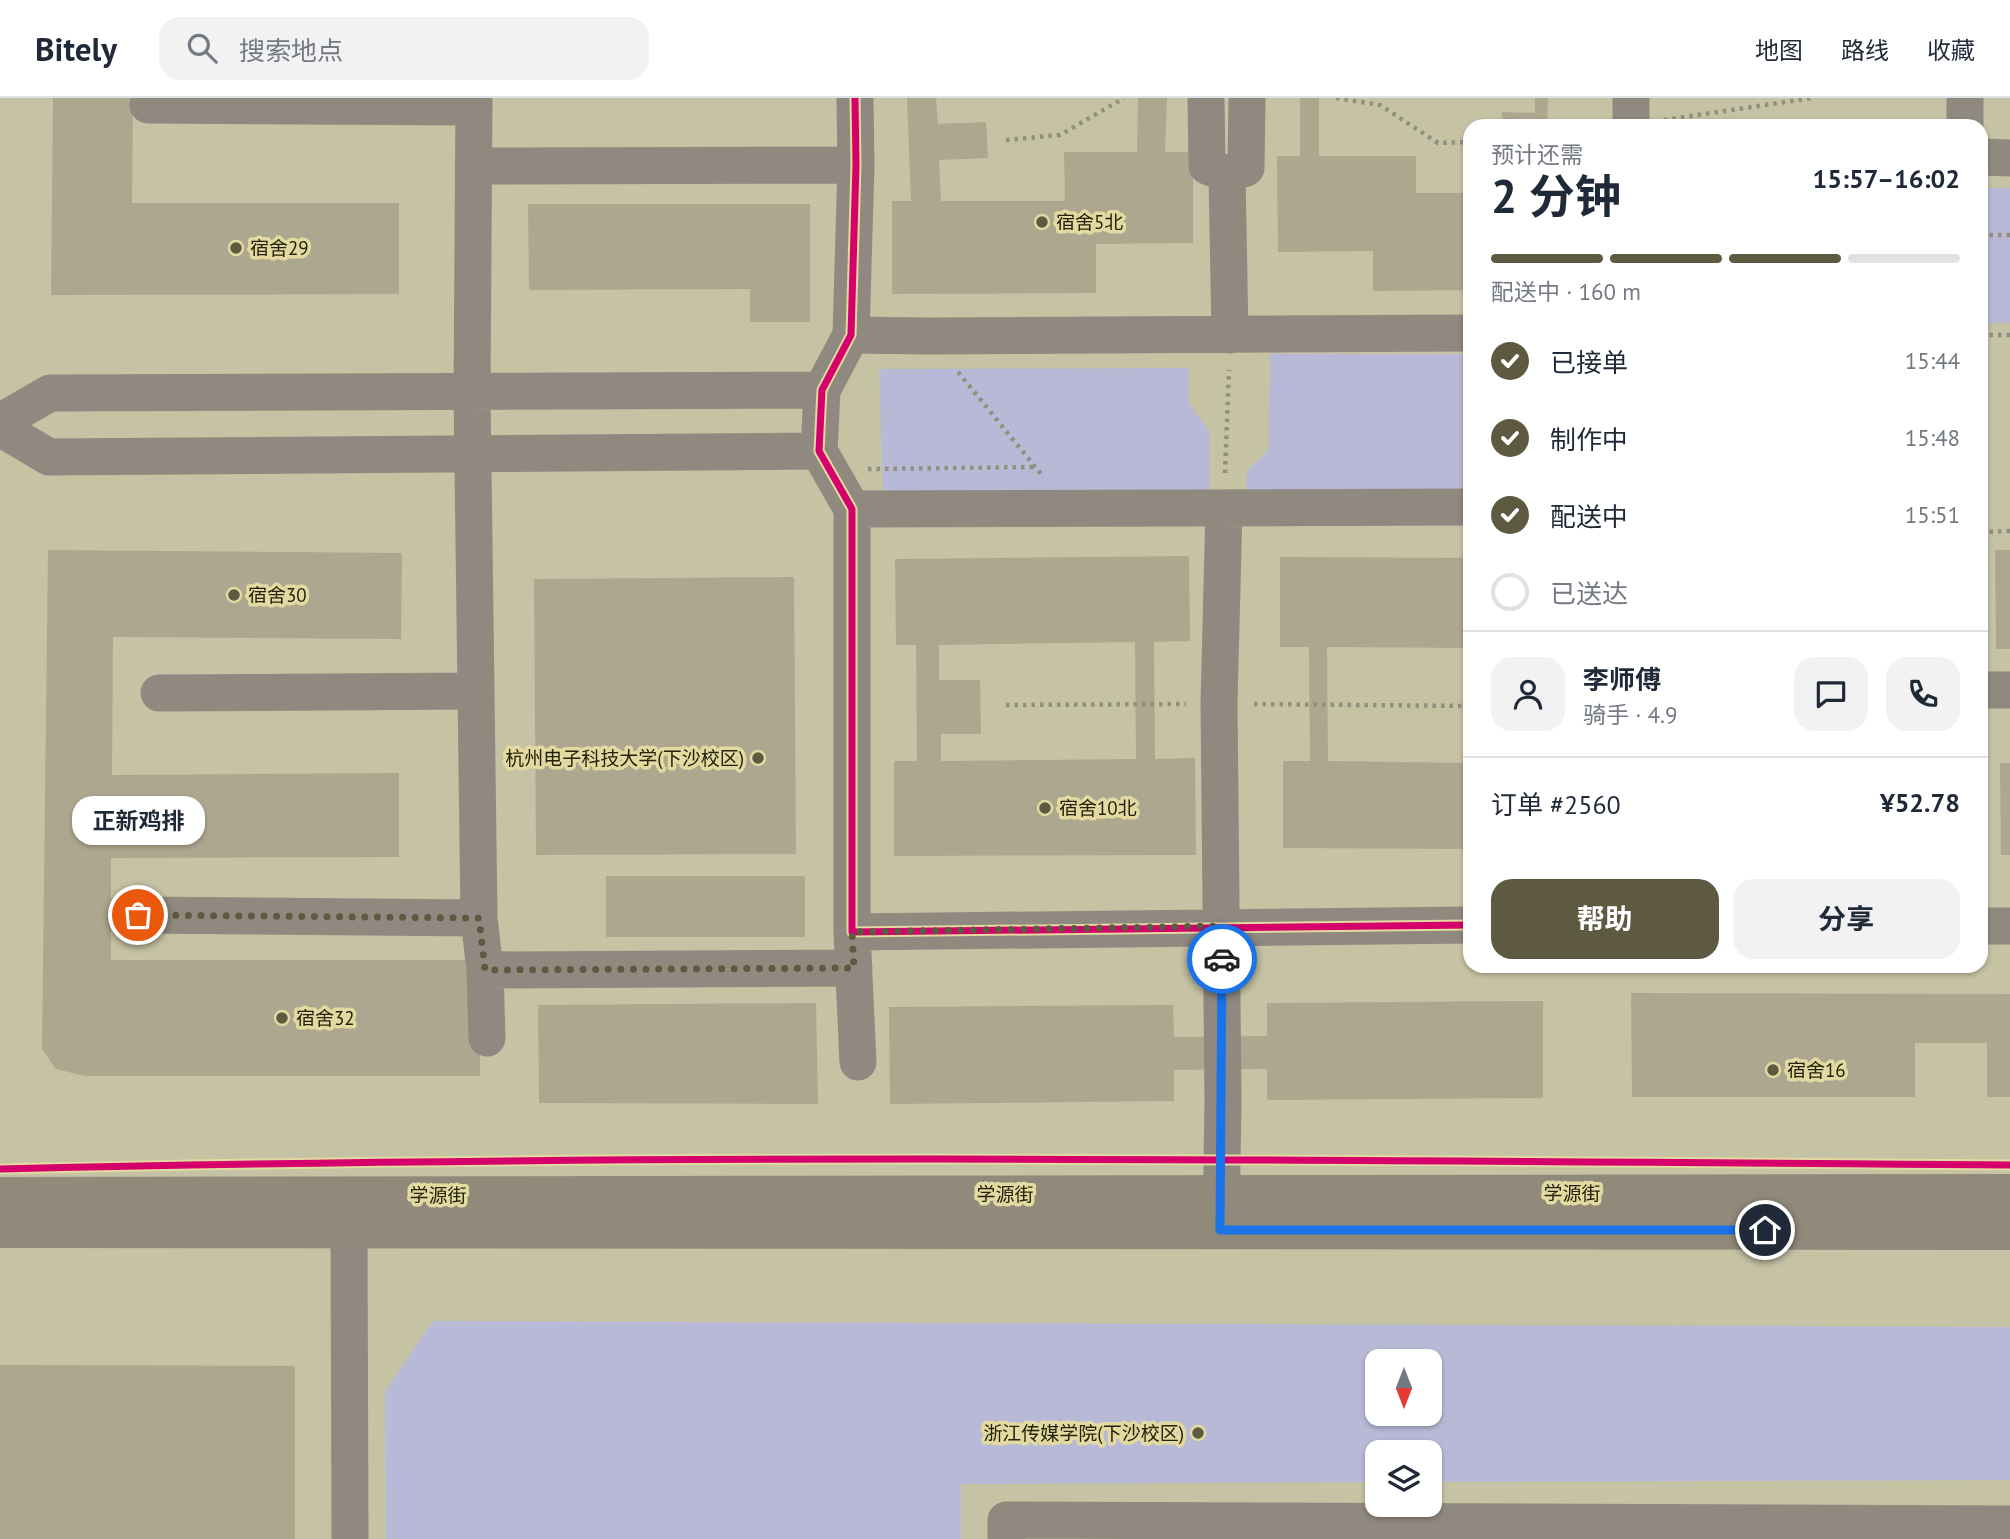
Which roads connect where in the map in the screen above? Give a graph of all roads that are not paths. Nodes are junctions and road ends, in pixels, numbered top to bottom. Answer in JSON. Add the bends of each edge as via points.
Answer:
{"nodes":[{"id":1,"x":855,"y":98,"type":"edge"},
{"id":2,"x":1206,"y":98,"type":"edge"},
{"id":3,"x":1247,"y":98,"type":"edge"},
{"id":4,"x":1965,"y":98,"type":"edge"},
{"id":5,"x":474,"y":102,"type":"edge"},
{"id":6,"x":148,"y":105,"type":"dead end"},
{"id":7,"x":1965,"y":119,"type":"edge"},
{"id":8,"x":1988,"y":158,"type":"edge"},
{"id":9,"x":2010,"y":158,"type":"edge"},
{"id":10,"x":856,"y":165,"type":"junction"},
{"id":11,"x":475,"y":166,"type":"junction"},
{"id":12,"x":1227,"y":174,"type":"junction"},
{"id":13,"x":1463,"y":333,"type":"edge"},
{"id":14,"x":851,"y":335,"type":"junction"},
{"id":15,"x":1230,"y":335,"type":"junction"},
{"id":16,"x":822,"y":390,"type":"junction"},
{"id":17,"x":472,"y":392,"type":"junction"},
{"id":18,"x":0,"y":422,"type":"edge"},
{"id":19,"x":0,"y":428,"type":"edge"},
{"id":20,"x":473,"y":454,"type":"junction"},
{"id":21,"x":824,"y":461,"type":"junction"},
{"id":22,"x":1463,"y":507,"type":"edge"},
{"id":23,"x":852,"y":509,"type":"junction"},
{"id":24,"x":1224,"y":509,"type":"junction"},
{"id":25,"x":1988,"y":690,"type":"edge"},
{"id":26,"x":2010,"y":690,"type":"edge"},
{"id":27,"x":476,"y":691,"type":"junction"},
{"id":28,"x":159,"y":693,"type":"dead end"},
{"id":29,"x":138,"y":915,"type":"dead end"},
{"id":30,"x":479,"y":918,"type":"junction"},
{"id":31,"x":1463,"y":925,"type":"edge"},
{"id":32,"x":1222,"y":926,"type":"junction"},
{"id":33,"x":1988,"y":926,"type":"edge"},
{"id":34,"x":2010,"y":926,"type":"edge"},
{"id":35,"x":852,"y":932,"type":"junction"},
{"id":36,"x":854,"y":968,"type":"junction"},
{"id":37,"x":485,"y":970,"type":"junction"},
{"id":38,"x":487,"y":1038,"type":"dead end"},
{"id":39,"x":858,"y":1062,"type":"dead end"},
{"id":40,"x":2010,"y":1193,"type":"edge"},
{"id":41,"x":0,"y":1196,"type":"edge"},
{"id":42,"x":1221,"y":1212,"type":"junction"},
{"id":43,"x":0,"y":1229,"type":"edge"},
{"id":44,"x":349,"y":1229,"type":"junction"},
{"id":45,"x":2010,"y":1231,"type":"edge"},
{"id":46,"x":2010,"y":1524,"type":"edge"},
{"id":47,"x":1585,"y":1531,"type":"edge"},
{"id":48,"x":350,"y":1539,"type":"edge"},
{"id":49,"x":1006,"y":1539,"type":"edge"}],
"edges":[{"from":1,"to":10,"type":"street"},
{"from":2,"to":12,"type":"street","via":[[1207,166]]},
{"from":3,"to":12,"type":"street","via":[[1246,168]]},
{"from":4,"to":7,"type":"street"},
{"from":5,"to":6,"type":"street"},
{"from":5,"to":11,"type":"street"},
{"from":8,"to":9,"type":"street"},
{"from":10,"to":11,"type":"street"},
{"from":10,"to":14,"type":"street"},
{"from":11,"to":17,"type":"street"},
{"from":12,"to":15,"type":"street"},
{"from":13,"to":15,"type":"street"},
{"from":14,"to":15,"type":"street"},
{"from":14,"to":16,"type":"street"},
{"from":16,"to":17,"type":"street"},
{"from":16,"to":21,"type":"street"},
{"from":17,"to":18,"type":"street","via":[[50,393]]},
{"from":17,"to":20,"type":"street"},
{"from":19,"to":20,"type":"street","via":[[49,457]]},
{"from":20,"to":21,"type":"street"},
{"from":20,"to":27,"type":"street"},
{"from":21,"to":23,"type":"street"},
{"from":22,"to":24,"type":"street"},
{"from":23,"to":24,"type":"street"},
{"from":23,"to":35,"type":"street"},
{"from":24,"to":32,"type":"street","via":[[1219,703]]},
{"from":25,"to":26,"type":"street"},
{"from":27,"to":28,"type":"street"},
{"from":27,"to":30,"type":"street"},
{"from":29,"to":30,"type":"street"},
{"from":30,"to":37,"type":"street"},
{"from":31,"to":32,"type":"street"},
{"from":32,"to":35,"type":"street"},
{"from":32,"to":42,"type":"street"},
{"from":33,"to":34,"type":"street"},
{"from":35,"to":36,"type":"street"},
{"from":36,"to":37,"type":"street"},
{"from":36,"to":39,"type":"street"},
{"from":37,"to":38,"type":"street"},
{"from":40,"to":42,"type":"main road","name":"学源街"},
{"from":41,"to":42,"type":"main road","name":"学源街"},
{"from":42,"to":44,"type":"main road","name":"学源街"},
{"from":42,"to":45,"type":"main road","name":"学源街"},
{"from":43,"to":44,"type":"main road","name":"学源街"},
{"from":44,"to":48,"type":"street"},
{"from":46,"to":47,"type":"street"},
{"from":47,"to":49,"type":"street","via":[[1006,1520]]}]}
